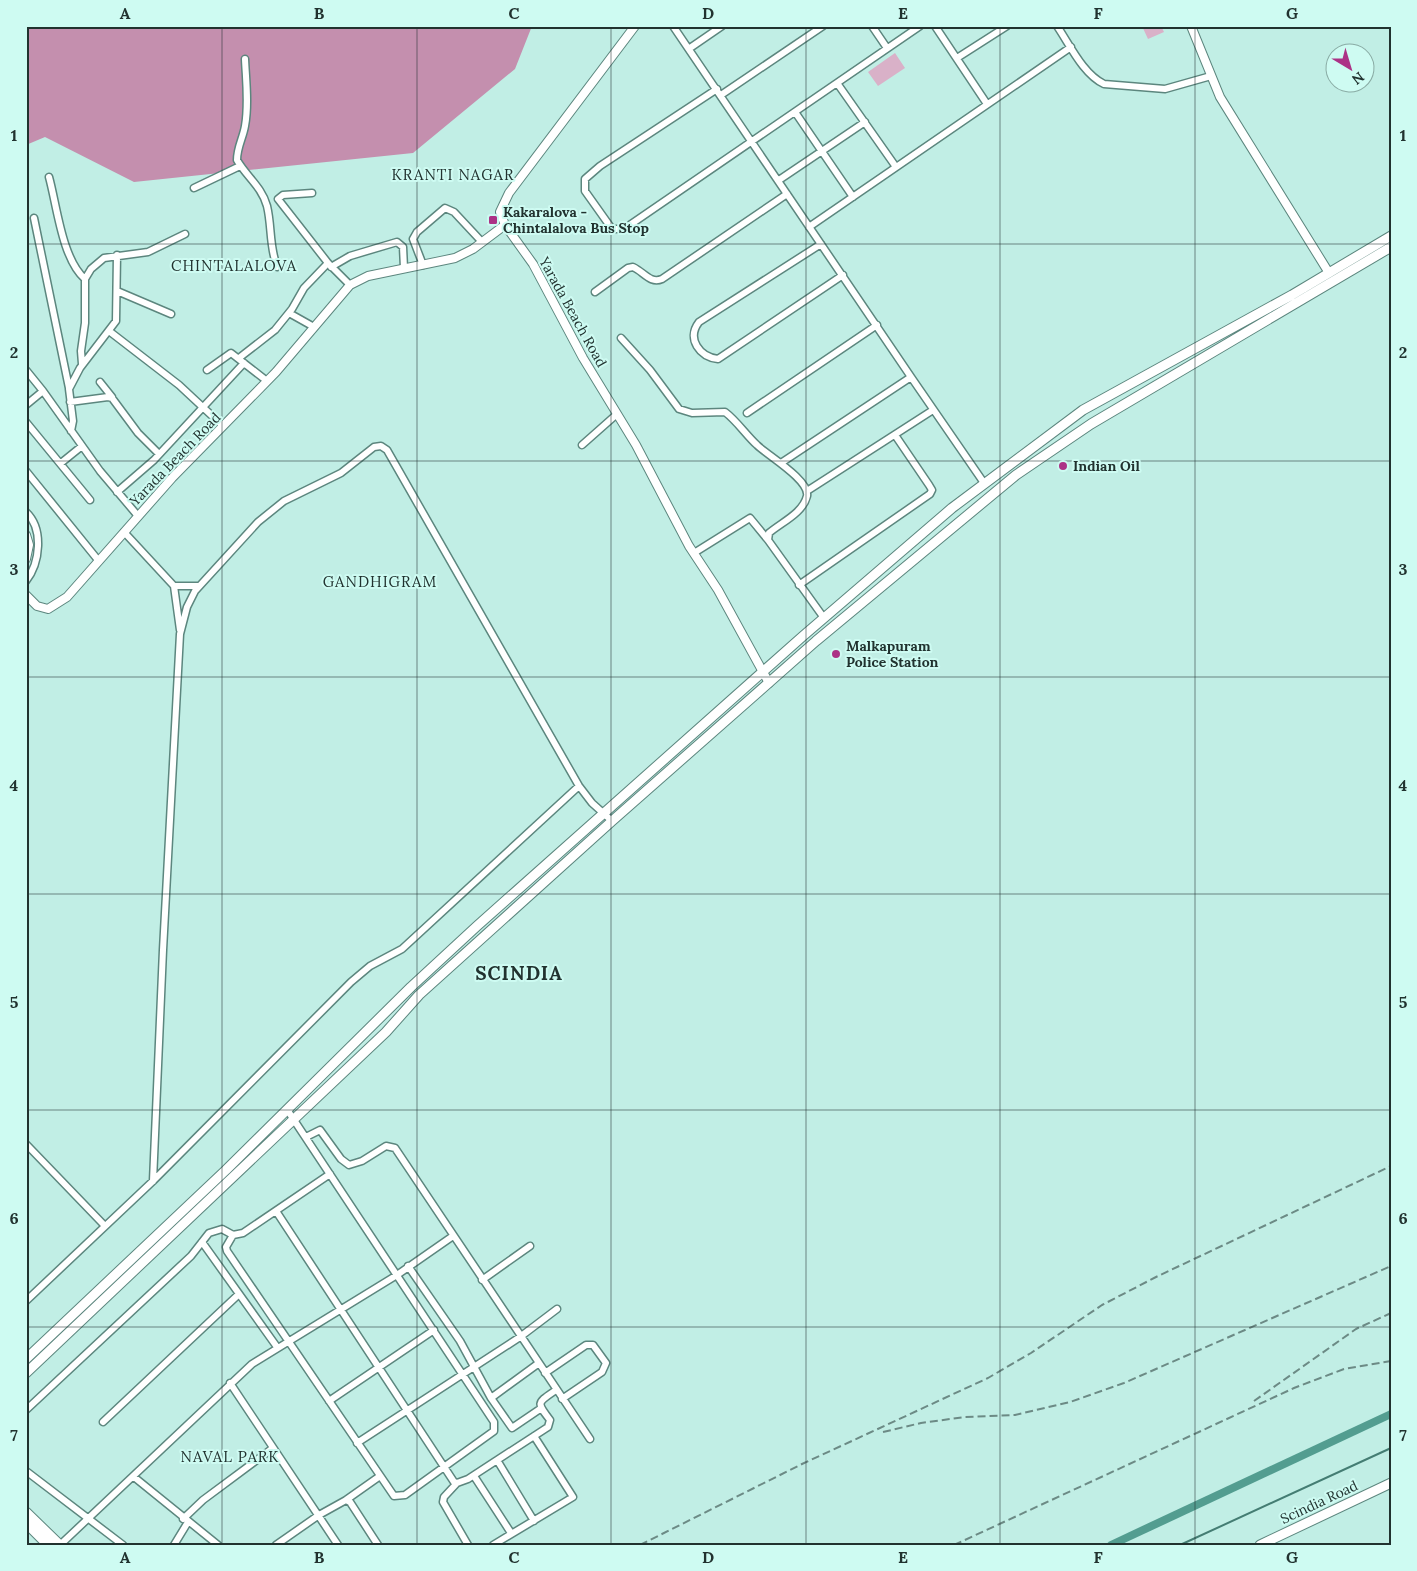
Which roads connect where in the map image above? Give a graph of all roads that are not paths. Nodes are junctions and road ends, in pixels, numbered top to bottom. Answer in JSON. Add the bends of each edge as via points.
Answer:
{"nodes":[{"id":1,"x":634,"y":26,"type":"edge"},
{"id":2,"x":673,"y":26,"type":"edge"},
{"id":3,"x":722,"y":26,"type":"edge"},
{"id":4,"x":823,"y":26,"type":"edge"},
{"id":5,"x":872,"y":26,"type":"edge"},
{"id":6,"x":920,"y":26,"type":"edge"},
{"id":7,"x":935,"y":26,"type":"edge"},
{"id":8,"x":1007,"y":26,"type":"edge"},
{"id":9,"x":1057,"y":26,"type":"edge"},
{"id":10,"x":1191,"y":26,"type":"edge"},
{"id":11,"x":1071,"y":47,"type":"junction"},
{"id":12,"x":690,"y":48,"type":"junction"},
{"id":13,"x":888,"y":48,"type":"junction"},
{"id":14,"x":957,"y":58,"type":"junction"},
{"id":15,"x":245,"y":59,"type":"dead end"},
{"id":16,"x":1211,"y":76,"type":"junction"},
{"id":17,"x":837,"y":83,"type":"junction"},
{"id":18,"x":717,"y":89,"type":"junction"},
{"id":19,"x":721,"y":96,"type":"junction"},
{"id":20,"x":988,"y":104,"type":"junction"},
{"id":21,"x":795,"y":112,"type":"junction"},
{"id":22,"x":864,"y":122,"type":"junction"},
{"id":23,"x":752,"y":142,"type":"junction"},
{"id":24,"x":822,"y":151,"type":"junction"},
{"id":25,"x":240,"y":166,"type":"junction"},
{"id":26,"x":896,"y":168,"type":"junction"},
{"id":27,"x":49,"y":177,"type":"dead end"},
{"id":28,"x":779,"y":180,"type":"junction"},
{"id":29,"x":194,"y":188,"type":"dead end"},
{"id":30,"x":312,"y":193,"type":"dead end"},
{"id":31,"x":787,"y":194,"type":"junction"},
{"id":32,"x":853,"y":197,"type":"junction"},
{"id":33,"x":282,"y":206,"type":"junction"},
{"id":34,"x":267,"y":208,"type":"junction"},
{"id":35,"x":34,"y":218,"type":"dead end"},
{"id":36,"x":505,"y":225,"type":"junction"},
{"id":37,"x":810,"y":227,"type":"junction"},
{"id":38,"x":185,"y":234,"type":"dead end"},
{"id":39,"x":1391,"y":236,"type":"edge"},
{"id":40,"x":482,"y":242,"type":"junction"},
{"id":41,"x":821,"y":244,"type":"junction"},
{"id":42,"x":1391,"y":247,"type":"edge"},
{"id":43,"x":117,"y":255,"type":"junction"},
{"id":44,"x":329,"y":265,"type":"junction"},
{"id":45,"x":423,"y":265,"type":"junction"},
{"id":46,"x":277,"y":267,"type":"dead end"},
{"id":47,"x":404,"y":268,"type":"junction"},
{"id":48,"x":1329,"y":273,"type":"junction"},
{"id":49,"x":843,"y":275,"type":"junction"},
{"id":50,"x":85,"y":279,"type":"junction"},
{"id":51,"x":350,"y":285,"type":"junction"},
{"id":52,"x":117,"y":291,"type":"junction"},
{"id":53,"x":595,"y":292,"type":"dead end"},
{"id":54,"x":289,"y":313,"type":"junction"},
{"id":55,"x":171,"y":314,"type":"dead end"},
{"id":56,"x":877,"y":325,"type":"junction"},
{"id":57,"x":314,"y":327,"type":"junction"},
{"id":58,"x":109,"y":331,"type":"junction"},
{"id":59,"x":621,"y":338,"type":"dead end"},
{"id":60,"x":241,"y":360,"type":"junction"},
{"id":61,"x":82,"y":364,"type":"junction"},
{"id":62,"x":26,"y":370,"type":"edge"},
{"id":63,"x":207,"y":370,"type":"dead end"},
{"id":64,"x":911,"y":377,"type":"junction"},
{"id":65,"x":267,"y":381,"type":"junction"},
{"id":66,"x":100,"y":382,"type":"dead end"},
{"id":67,"x":69,"y":389,"type":"junction"},
{"id":68,"x":43,"y":390,"type":"junction"},
{"id":69,"x":112,"y":398,"type":"junction"},
{"id":70,"x":70,"y":402,"type":"junction"},
{"id":71,"x":26,"y":405,"type":"edge"},
{"id":72,"x":202,"y":406,"type":"junction"},
{"id":73,"x":933,"y":410,"type":"junction"},
{"id":74,"x":747,"y":413,"type":"dead end"},
{"id":75,"x":617,"y":414,"type":"junction"},
{"id":76,"x":26,"y":422,"type":"edge"},
{"id":77,"x":223,"y":426,"type":"junction"},
{"id":78,"x":71,"y":431,"type":"junction"},
{"id":79,"x":895,"y":435,"type":"junction"},
{"id":80,"x":582,"y":445,"type":"dead end"},
{"id":81,"x":82,"y":446,"type":"junction"},
{"id":82,"x":159,"y":454,"type":"junction"},
{"id":83,"x":61,"y":463,"type":"junction"},
{"id":84,"x":781,"y":463,"type":"junction"},
{"id":85,"x":26,"y":471,"type":"edge"},
{"id":86,"x":984,"y":483,"type":"junction"},
{"id":87,"x":807,"y":491,"type":"junction"},
{"id":88,"x":117,"y":492,"type":"junction"},
{"id":89,"x":90,"y":500,"type":"dead end"},
{"id":90,"x":26,"y":512,"type":"edge"},
{"id":91,"x":138,"y":516,"type":"junction"},
{"id":92,"x":124,"y":532,"type":"junction"},
{"id":93,"x":26,"y":535,"type":"edge"},
{"id":94,"x":768,"y":540,"type":"junction"},
{"id":95,"x":694,"y":553,"type":"junction"},
{"id":96,"x":26,"y":559,"type":"edge"},
{"id":97,"x":98,"y":560,"type":"junction"},
{"id":98,"x":26,"y":581,"type":"edge"},
{"id":99,"x":799,"y":585,"type":"junction"},
{"id":100,"x":174,"y":586,"type":"junction"},
{"id":101,"x":199,"y":586,"type":"junction"},
{"id":102,"x":26,"y":595,"type":"edge"},
{"id":103,"x":824,"y":618,"type":"junction"},
{"id":104,"x":180,"y":634,"type":"junction"},
{"id":105,"x":762,"y":673,"type":"junction"},
{"id":106,"x":769,"y":683,"type":"junction"},
{"id":107,"x":579,"y":786,"type":"junction"},
{"id":108,"x":602,"y":813,"type":"junction"},
{"id":109,"x":612,"y":821,"type":"junction"},
{"id":110,"x":553,"y":859,"type":"junction"},
{"id":111,"x":560,"y":867,"type":"junction"},
{"id":112,"x":288,"y":1111,"type":"junction"},
{"id":113,"x":294,"y":1119,"type":"junction"},
{"id":114,"x":306,"y":1137,"type":"junction"},
{"id":115,"x":26,"y":1144,"type":"edge"},
{"id":116,"x":330,"y":1174,"type":"junction"},
{"id":117,"x":153,"y":1180,"type":"junction"},
{"id":118,"x":276,"y":1211,"type":"junction"},
{"id":119,"x":105,"y":1226,"type":"junction"},
{"id":120,"x":233,"y":1235,"type":"junction"},
{"id":121,"x":453,"y":1236,"type":"junction"},
{"id":122,"x":202,"y":1242,"type":"junction"},
{"id":123,"x":530,"y":1246,"type":"dead end"},
{"id":124,"x":408,"y":1266,"type":"junction"},
{"id":125,"x":397,"y":1275,"type":"junction"},
{"id":126,"x":482,"y":1280,"type":"junction"},
{"id":127,"x":239,"y":1294,"type":"junction"},
{"id":128,"x":26,"y":1301,"type":"edge"},
{"id":129,"x":341,"y":1309,"type":"junction"},
{"id":130,"x":557,"y":1309,"type":"dead end"},
{"id":131,"x":434,"y":1330,"type":"junction"},
{"id":132,"x":520,"y":1337,"type":"junction"},
{"id":133,"x":288,"y":1341,"type":"junction"},
{"id":134,"x":277,"y":1347,"type":"junction"},
{"id":135,"x":26,"y":1359,"type":"edge"},
{"id":136,"x":539,"y":1363,"type":"junction"},
{"id":137,"x":379,"y":1367,"type":"junction"},
{"id":138,"x":474,"y":1367,"type":"junction"},
{"id":139,"x":26,"y":1373,"type":"edge"},
{"id":140,"x":545,"y":1373,"type":"junction"},
{"id":141,"x":463,"y":1374,"type":"junction"},
{"id":142,"x":230,"y":1383,"type":"junction"},
{"id":143,"x":556,"y":1390,"type":"junction"},
{"id":144,"x":491,"y":1398,"type":"junction"},
{"id":145,"x":562,"y":1399,"type":"junction"},
{"id":146,"x":329,"y":1402,"type":"junction"},
{"id":147,"x":540,"y":1409,"type":"junction"},
{"id":148,"x":26,"y":1410,"type":"edge"},
{"id":149,"x":407,"y":1410,"type":"junction"},
{"id":150,"x":104,"y":1422,"type":"dead end"},
{"id":151,"x":534,"y":1436,"type":"junction"},
{"id":152,"x":590,"y":1439,"type":"dead end"},
{"id":153,"x":357,"y":1443,"type":"junction"},
{"id":154,"x":273,"y":1448,"type":"junction"},
{"id":155,"x":497,"y":1460,"type":"junction"},
{"id":156,"x":444,"y":1467,"type":"junction"},
{"id":157,"x":26,"y":1471,"type":"edge"},
{"id":158,"x":134,"y":1476,"type":"junction"},
{"id":159,"x":380,"y":1476,"type":"junction"},
{"id":160,"x":474,"y":1476,"type":"junction"},
{"id":161,"x":457,"y":1483,"type":"junction"},
{"id":162,"x":1391,"y":1484,"type":"edge"},
{"id":163,"x":1391,"y":1490,"type":"edge"},
{"id":164,"x":346,"y":1500,"type":"junction"},
{"id":165,"x":26,"y":1512,"type":"edge"},
{"id":166,"x":319,"y":1515,"type":"junction"},
{"id":167,"x":87,"y":1519,"type":"junction"},
{"id":168,"x":186,"y":1520,"type":"junction"},
{"id":169,"x":534,"y":1521,"type":"junction"},
{"id":170,"x":32,"y":1526,"type":"edge"},
{"id":171,"x":511,"y":1533,"type":"junction"},
{"id":172,"x":48,"y":1545,"type":"edge"},
{"id":173,"x":60,"y":1545,"type":"edge"},
{"id":174,"x":123,"y":1545,"type":"edge"},
{"id":175,"x":174,"y":1545,"type":"edge"},
{"id":176,"x":218,"y":1545,"type":"edge"},
{"id":177,"x":276,"y":1545,"type":"edge"},
{"id":178,"x":338,"y":1545,"type":"edge"},
{"id":179,"x":378,"y":1545,"type":"edge"},
{"id":180,"x":468,"y":1545,"type":"edge"},
{"id":181,"x":493,"y":1545,"type":"edge"},
{"id":182,"x":1260,"y":1545,"type":"edge"},
{"id":183,"x":1272,"y":1545,"type":"edge"}],
"edges":[{"from":1,"to":36,"type":"street","via":[[509,193],[500,212]]},
{"from":2,"to":12,"type":"street"},
{"from":3,"to":12,"type":"street"},
{"from":4,"to":19,"type":"street"},
{"from":5,"to":13,"type":"street"},
{"from":6,"to":13,"type":"street"},
{"from":7,"to":14,"type":"street"},
{"from":8,"to":14,"type":"street"},
{"from":9,"to":11,"type":"street"},
{"from":10,"to":16,"type":"street"},
{"from":11,"to":16,"type":"street","via":[[1096,80],[1104,84],[1165,90]]},
{"from":11,"to":20,"type":"street"},
{"from":12,"to":18,"type":"street"},
{"from":13,"to":17,"type":"street"},
{"from":14,"to":20,"type":"street"},
{"from":15,"to":25,"type":"street","via":[[246,116],[237,152]]},
{"from":16,"to":48,"type":"street","via":[[1220,97]]},
{"from":17,"to":21,"type":"street"},
{"from":17,"to":22,"type":"street"},
{"from":18,"to":19,"type":"street"},
{"from":18,"to":23,"type":"street","via":[[591,172],[585,179],[585,192],[612,229],[624,229]]},
{"from":19,"to":23,"type":"street"},
{"from":20,"to":26,"type":"street"},
{"from":21,"to":23,"type":"street"},
{"from":21,"to":24,"type":"street"},
{"from":22,"to":24,"type":"street"},
{"from":22,"to":26,"type":"street"},
{"from":23,"to":28,"type":"street"},
{"from":24,"to":28,"type":"street"},
{"from":24,"to":32,"type":"street"},
{"from":25,"to":29,"type":"street"},
{"from":25,"to":34,"type":"street","via":[[258,188]]},
{"from":26,"to":32,"type":"street"},
{"from":27,"to":50,"type":"street","via":[[68,251]]},
{"from":28,"to":31,"type":"street"},
{"from":30,"to":33,"type":"street","via":[[281,195],[278,199]]},
{"from":31,"to":37,"type":"street"},
{"from":31,"to":53,"type":"street","via":[[662,279],[649,279],[633,267]]},
{"from":32,"to":37,"type":"street"},
{"from":33,"to":34,"type":"street"},
{"from":33,"to":44,"type":"street"},
{"from":34,"to":46,"type":"street","via":[[270,242]]},
{"from":35,"to":67,"type":"street"},
{"from":36,"to":40,"type":"street","name":"Yarada Beach Road"},
{"from":36,"to":75,"type":"street","name":"Yarada Beach Road","via":[[533,264]]},
{"from":37,"to":41,"type":"street"},
{"from":38,"to":43,"type":"street","via":[[148,252]]},
{"from":39,"to":48,"type":"main road"},
{"from":40,"to":45,"type":"street","name":"Yarada Beach Road","via":[[455,258]]},
{"from":40,"to":45,"type":"street","via":[[454,212],[444,208],[413,239]]},
{"from":41,"to":49,"type":"street"},
{"from":41,"to":49,"type":"street","via":[[699,322],[693,330],[693,339],[711,358],[718,360]]},
{"from":42,"to":106,"type":"main road","via":[[1043,455],[821,636]]},
{"from":43,"to":50,"type":"street","via":[[99,262]]},
{"from":43,"to":52,"type":"street"},
{"from":44,"to":47,"type":"street","via":[[356,253],[397,242],[402,246]]},
{"from":44,"to":51,"type":"street"},
{"from":44,"to":54,"type":"street","via":[[304,288]]},
{"from":45,"to":47,"type":"street","name":"Yarada Beach Road"},
{"from":47,"to":51,"type":"street","name":"Yarada Beach Road","via":[[368,276]]},
{"from":48,"to":86,"type":"main road","via":[[1083,410]]},
{"from":49,"to":56,"type":"street"},
{"from":50,"to":61,"type":"street"},
{"from":51,"to":57,"type":"street","name":"Yarada Beach Road"},
{"from":52,"to":55,"type":"street"},
{"from":52,"to":58,"type":"street","via":[[116,321]]},
{"from":54,"to":57,"type":"street"},
{"from":54,"to":60,"type":"street"},
{"from":56,"to":64,"type":"street"},
{"from":56,"to":74,"type":"street"},
{"from":57,"to":65,"type":"street","name":"Yarada Beach Road"},
{"from":58,"to":61,"type":"street"},
{"from":58,"to":72,"type":"street"},
{"from":59,"to":84,"type":"street","via":[[679,409],[692,413],[725,412],[756,444]]},
{"from":60,"to":63,"type":"street","via":[[231,353]]},
{"from":60,"to":65,"type":"street"},
{"from":60,"to":72,"type":"street"},
{"from":61,"to":67,"type":"street"},
{"from":62,"to":68,"type":"street"},
{"from":64,"to":73,"type":"street"},
{"from":64,"to":84,"type":"street"},
{"from":65,"to":77,"type":"street","name":"Yarada Beach Road"},
{"from":66,"to":69,"type":"street"},
{"from":67,"to":70,"type":"street"},
{"from":68,"to":71,"type":"street"},
{"from":68,"to":78,"type":"street"},
{"from":69,"to":70,"type":"street"},
{"from":69,"to":82,"type":"street","via":[[138,433]]},
{"from":70,"to":78,"type":"street"},
{"from":72,"to":77,"type":"street"},
{"from":72,"to":82,"type":"street"},
{"from":73,"to":79,"type":"street"},
{"from":73,"to":86,"type":"street"},
{"from":75,"to":80,"type":"street"},
{"from":75,"to":95,"type":"street","name":"Yarada Beach Road"},
{"from":76,"to":83,"type":"street"},
{"from":77,"to":91,"type":"street","name":"Yarada Beach Road"},
{"from":78,"to":81,"type":"street"},
{"from":79,"to":87,"type":"street"},
{"from":79,"to":99,"type":"street","via":[[932,490],[930,494]]},
{"from":81,"to":83,"type":"street"},
{"from":81,"to":88,"type":"street"},
{"from":82,"to":88,"type":"street"},
{"from":83,"to":89,"type":"street"},
{"from":84,"to":87,"type":"street"},
{"from":85,"to":97,"type":"street"},
{"from":86,"to":103,"type":"main road"},
{"from":87,"to":94,"type":"street","via":[[798,511],[769,533]]},
{"from":88,"to":91,"type":"street"},
{"from":90,"to":98,"type":"street","via":[[33,522],[38,550],[34,571]]},
{"from":91,"to":92,"type":"street","name":"Yarada Beach Road"},
{"from":92,"to":97,"type":"street","name":"Yarada Beach Road"},
{"from":92,"to":100,"type":"street"},
{"from":93,"to":96,"type":"street","via":[[29,544]]},
{"from":94,"to":95,"type":"street","via":[[750,518]]},
{"from":94,"to":99,"type":"street"},
{"from":95,"to":105,"type":"street","name":"Yarada Beach Road","via":[[718,590]]},
{"from":97,"to":102,"type":"street","name":"Yarada Beach Road","via":[[67,597],[53,607],[42,608]]},
{"from":99,"to":103,"type":"street"},
{"from":100,"to":101,"type":"street"},
{"from":100,"to":104,"type":"street"},
{"from":101,"to":104,"type":"street","via":[[187,607]]},
{"from":101,"to":107,"type":"street","via":[[258,522],[284,501],[341,472],[374,447],[381,446],[387,450]]},
{"from":103,"to":105,"type":"main road"},
{"from":104,"to":117,"type":"street"},
{"from":105,"to":106,"type":"street","name":"Yarada Beach Road"},
{"from":105,"to":108,"type":"main road"},
{"from":106,"to":109,"type":"main road"},
{"from":107,"to":108,"type":"street"},
{"from":107,"to":117,"type":"street","via":[[402,949],[370,966],[351,982]]},
{"from":108,"to":109,"type":"street"},
{"from":108,"to":110,"type":"main road"},
{"from":109,"to":111,"type":"main road"},
{"from":110,"to":111,"type":"street"},
{"from":110,"to":112,"type":"main road","via":[[411,987]]},
{"from":111,"to":113,"type":"main road","via":[[419,995],[386,1032]]},
{"from":112,"to":113,"type":"street"},
{"from":112,"to":135,"type":"main road"},
{"from":113,"to":114,"type":"street"},
{"from":113,"to":139,"type":"main road"},
{"from":114,"to":116,"type":"street"},
{"from":114,"to":121,"type":"street","via":[[320,1130],[349,1165],[386,1146],[394,1148]]},
{"from":115,"to":119,"type":"street"},
{"from":116,"to":118,"type":"street"},
{"from":116,"to":125,"type":"street"},
{"from":117,"to":119,"type":"street"},
{"from":118,"to":120,"type":"street","via":[[243,1234]]},
{"from":118,"to":129,"type":"street"},
{"from":119,"to":128,"type":"street"},
{"from":120,"to":122,"type":"street","via":[[215,1229]]},
{"from":120,"to":133,"type":"street","via":[[227,1251]]},
{"from":121,"to":124,"type":"street"},
{"from":121,"to":126,"type":"street"},
{"from":122,"to":127,"type":"street"},
{"from":122,"to":148,"type":"street","via":[[191,1256]]},
{"from":123,"to":126,"type":"street"},
{"from":124,"to":125,"type":"street"},
{"from":124,"to":138,"type":"street","via":[[460,1341]]},
{"from":125,"to":129,"type":"street"},
{"from":125,"to":131,"type":"street"},
{"from":126,"to":132,"type":"street"},
{"from":127,"to":134,"type":"street"},
{"from":127,"to":150,"type":"street"},
{"from":129,"to":133,"type":"street"},
{"from":129,"to":137,"type":"street"},
{"from":130,"to":132,"type":"street"},
{"from":131,"to":137,"type":"street"},
{"from":131,"to":141,"type":"street"},
{"from":132,"to":136,"type":"street"},
{"from":132,"to":138,"type":"street"},
{"from":133,"to":134,"type":"street"},
{"from":133,"to":146,"type":"street"},
{"from":134,"to":142,"type":"street"},
{"from":136,"to":140,"type":"street"},
{"from":136,"to":144,"type":"street"},
{"from":137,"to":146,"type":"street"},
{"from":137,"to":149,"type":"street"},
{"from":138,"to":141,"type":"street"},
{"from":138,"to":144,"type":"street"},
{"from":140,"to":143,"type":"street"},
{"from":140,"to":145,"type":"street","via":[[586,1345],[593,1345],[602,1355],[606,1363],[602,1372]]},
{"from":141,"to":149,"type":"street"},
{"from":141,"to":156,"type":"street","via":[[496,1426],[494,1432]]},
{"from":142,"to":154,"type":"street"},
{"from":142,"to":158,"type":"street"},
{"from":143,"to":145,"type":"street"},
{"from":143,"to":147,"type":"street","via":[[542,1400]]},
{"from":144,"to":147,"type":"street","via":[[512,1428]]},
{"from":145,"to":152,"type":"street"},
{"from":146,"to":153,"type":"street"},
{"from":147,"to":151,"type":"street","via":[[550,1424]]},
{"from":149,"to":153,"type":"street"},
{"from":149,"to":156,"type":"street"},
{"from":151,"to":155,"type":"street"},
{"from":151,"to":169,"type":"street","via":[[573,1497]]},
{"from":153,"to":159,"type":"street"},
{"from":154,"to":166,"type":"street"},
{"from":154,"to":168,"type":"street","via":[[203,1500]]},
{"from":155,"to":160,"type":"street"},
{"from":155,"to":169,"type":"street"},
{"from":156,"to":159,"type":"street","via":[[402,1497],[394,1496]]},
{"from":156,"to":161,"type":"street"},
{"from":157,"to":167,"type":"street"},
{"from":158,"to":167,"type":"street"},
{"from":158,"to":168,"type":"street"},
{"from":159,"to":164,"type":"street"},
{"from":160,"to":161,"type":"street"},
{"from":160,"to":171,"type":"street"},
{"from":161,"to":180,"type":"street","via":[[443,1502]]},
{"from":162,"to":182,"type":"main road","name":"Scindia Road"},
{"from":163,"to":183,"type":"main road"},
{"from":164,"to":166,"type":"street"},
{"from":164,"to":179,"type":"street"},
{"from":165,"to":170,"type":"main road"},
{"from":166,"to":177,"type":"street"},
{"from":166,"to":178,"type":"street"},
{"from":167,"to":173,"type":"street"},
{"from":167,"to":174,"type":"street"},
{"from":168,"to":175,"type":"street"},
{"from":168,"to":176,"type":"street"},
{"from":169,"to":171,"type":"street"},
{"from":170,"to":172,"type":"main road"},
{"from":170,"to":173,"type":"main road"},
{"from":171,"to":181,"type":"street"}]}
